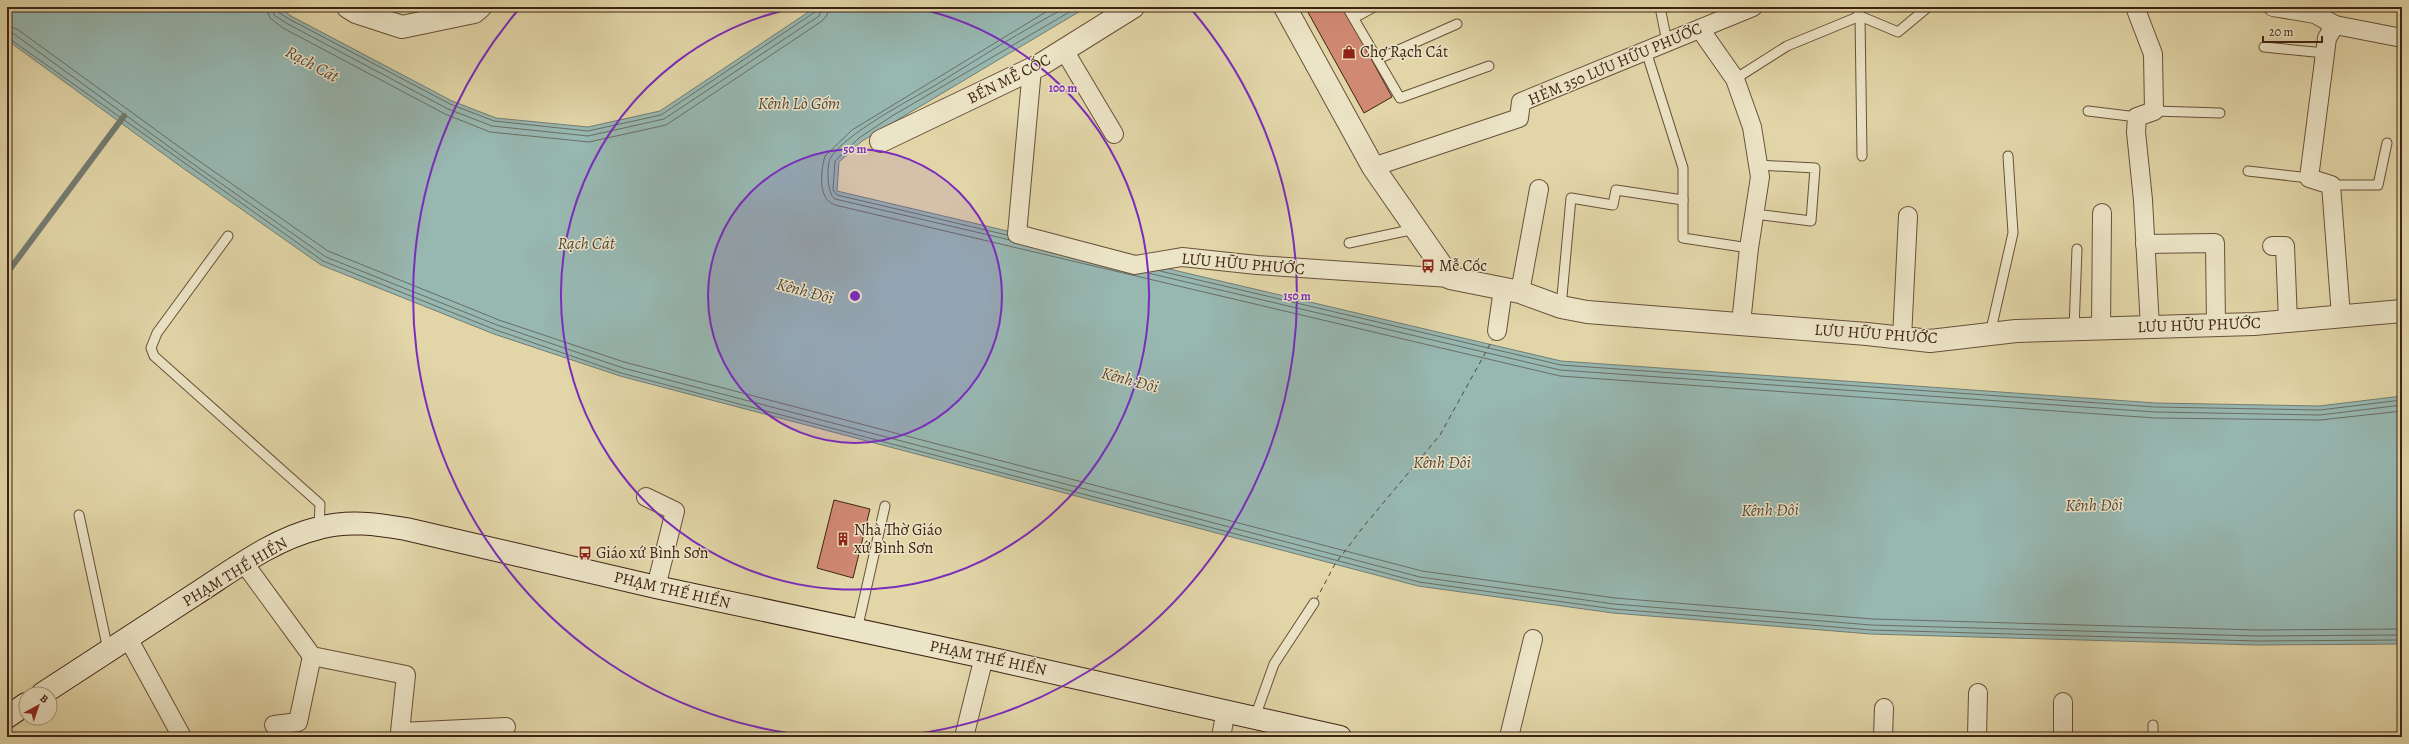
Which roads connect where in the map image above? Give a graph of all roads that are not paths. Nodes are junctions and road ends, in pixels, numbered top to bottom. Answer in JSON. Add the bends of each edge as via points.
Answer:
{"nodes":[{"id":1,"x":348,"y":7,"type":"edge"},
{"id":2,"x":480,"y":7,"type":"edge"},
{"id":3,"x":1133,"y":7,"type":"edge"},
{"id":4,"x":1285,"y":7,"type":"edge"},
{"id":5,"x":1347,"y":7,"type":"edge"},
{"id":6,"x":1374,"y":7,"type":"edge"},
{"id":7,"x":1660,"y":7,"type":"edge"},
{"id":8,"x":1753,"y":7,"type":"edge"},
{"id":9,"x":1856,"y":7,"type":"edge"},
{"id":10,"x":1928,"y":7,"type":"edge"},
{"id":11,"x":2135,"y":7,"type":"edge"},
{"id":12,"x":2274,"y":7,"type":"edge"},
{"id":13,"x":1860,"y":16,"type":"junction"},
{"id":14,"x":1354,"y":18,"type":"junction"},
{"id":15,"x":1457,"y":24,"type":"dead end"},
{"id":16,"x":2335,"y":25,"type":"junction"},
{"id":17,"x":1700,"y":29,"type":"junction"},
{"id":18,"x":2402,"y":38,"type":"edge"},
{"id":19,"x":1667,"y":42,"type":"junction"},
{"id":20,"x":2264,"y":47,"type":"dead end"},
{"id":21,"x":1064,"y":50,"type":"junction"},
{"id":22,"x":1646,"y":51,"type":"junction"},
{"id":23,"x":2325,"y":53,"type":"junction"},
{"id":24,"x":1378,"y":60,"type":"junction"},
{"id":25,"x":1489,"y":66,"type":"dead end"},
{"id":26,"x":1032,"y":69,"type":"junction"},
{"id":27,"x":1735,"y":79,"type":"junction"},
{"id":28,"x":2088,"y":111,"type":"dead end"},
{"id":29,"x":2154,"y":111,"type":"junction"},
{"id":30,"x":2220,"y":113,"type":"dead end"},
{"id":31,"x":2137,"y":117,"type":"junction"},
{"id":32,"x":1114,"y":134,"type":"dead end"},
{"id":33,"x":881,"y":141,"type":"dead end"},
{"id":34,"x":2387,"y":143,"type":"dead end"},
{"id":35,"x":1862,"y":156,"type":"dead end"},
{"id":36,"x":2008,"y":156,"type":"dead end"},
{"id":37,"x":1758,"y":164,"type":"junction"},
{"id":38,"x":1374,"y":167,"type":"junction"},
{"id":39,"x":2248,"y":171,"type":"dead end"},
{"id":40,"x":2308,"y":178,"type":"junction"},
{"id":41,"x":2331,"y":185,"type":"junction"},
{"id":42,"x":1539,"y":189,"type":"dead end"},
{"id":43,"x":1683,"y":200,"type":"junction"},
{"id":44,"x":2102,"y":213,"type":"dead end"},
{"id":45,"x":1755,"y":214,"type":"junction"},
{"id":46,"x":1908,"y":216,"type":"dead end"},
{"id":47,"x":1416,"y":229,"type":"junction"},
{"id":48,"x":228,"y":236,"type":"dead end"},
{"id":49,"x":1349,"y":243,"type":"dead end"},
{"id":50,"x":2145,"y":244,"type":"junction"},
{"id":51,"x":2272,"y":246,"type":"dead end"},
{"id":52,"x":1749,"y":248,"type":"junction"},
{"id":53,"x":2078,"y":249,"type":"dead end"},
{"id":54,"x":1450,"y":278,"type":"junction"},
{"id":55,"x":1511,"y":291,"type":"junction"},
{"id":56,"x":1561,"y":307,"type":"junction"},
{"id":57,"x":2402,"y":311,"type":"edge"},
{"id":58,"x":2341,"y":316,"type":"junction"},
{"id":59,"x":2288,"y":321,"type":"junction"},
{"id":60,"x":1741,"y":324,"type":"junction"},
{"id":61,"x":2216,"y":325,"type":"junction"},
{"id":62,"x":2150,"y":327,"type":"junction"},
{"id":63,"x":2101,"y":329,"type":"junction"},
{"id":64,"x":2074,"y":330,"type":"junction"},
{"id":65,"x":1497,"y":331,"type":"dead end"},
{"id":66,"x":1990,"y":334,"type":"junction"},
{"id":67,"x":1902,"y":338,"type":"junction"},
{"id":68,"x":646,"y":497,"type":"dead end"},
{"id":69,"x":885,"y":506,"type":"dead end"},
{"id":70,"x":79,"y":515,"type":"dead end"},
{"id":71,"x":319,"y":528,"type":"junction"},
{"id":72,"x":244,"y":563,"type":"junction"},
{"id":73,"x":656,"y":587,"type":"junction"},
{"id":74,"x":1314,"y":604,"type":"dead end"},
{"id":75,"x":857,"y":630,"type":"junction"},
{"id":76,"x":128,"y":638,"type":"junction"},
{"id":77,"x":1532,"y":639,"type":"dead end"},
{"id":78,"x":108,"y":651,"type":"junction"},
{"id":79,"x":312,"y":656,"type":"junction"},
{"id":80,"x":984,"y":657,"type":"junction"},
{"id":81,"x":54,"y":686,"type":"edge"},
{"id":82,"x":1978,"y":693,"type":"dead end"},
{"id":83,"x":2063,"y":702,"type":"dead end"},
{"id":84,"x":1884,"y":708,"type":"dead end"},
{"id":85,"x":18,"y":709,"type":"edge"},
{"id":86,"x":1226,"y":710,"type":"junction"},
{"id":87,"x":7,"y":717,"type":"edge"},
{"id":88,"x":1255,"y":717,"type":"junction"},
{"id":89,"x":2153,"y":724,"type":"dead end"},
{"id":90,"x":274,"y":725,"type":"dead end"},
{"id":91,"x":506,"y":726,"type":"dead end"},
{"id":92,"x":182,"y":737,"type":"edge"},
{"id":93,"x":964,"y":737,"type":"edge"},
{"id":94,"x":1221,"y":737,"type":"edge"},
{"id":95,"x":1340,"y":737,"type":"edge"},
{"id":96,"x":1509,"y":737,"type":"edge"},
{"id":97,"x":1883,"y":737,"type":"edge"},
{"id":98,"x":1977,"y":737,"type":"edge"},
{"id":99,"x":2063,"y":737,"type":"edge"},
{"id":100,"x":2153,"y":737,"type":"edge"}],
"edges":[{"from":1,"to":2,"type":"street","via":[[402,27],[474,12]]},
{"from":3,"to":21,"type":"street","name":"BẾN MỄ CỐC"},
{"from":4,"to":38,"type":"street"},
{"from":5,"to":14,"type":"lane"},
{"from":6,"to":14,"type":"lane"},
{"from":7,"to":19,"type":"lane"},
{"from":8,"to":17,"type":"street","name":"HẺM 350 LƯU HỮU PHƯỚC"},
{"from":9,"to":13,"type":"lane"},
{"from":10,"to":13,"type":"lane","via":[[1898,32]]},
{"from":11,"to":29,"type":"street","via":[[2153,54]]},
{"from":12,"to":16,"type":"street","via":[[2315,14]]},
{"from":13,"to":27,"type":"lane","via":[[1788,46]]},
{"from":13,"to":35,"type":"lane"},
{"from":14,"to":24,"type":"lane"},
{"from":15,"to":24,"type":"lane"},
{"from":16,"to":18,"type":"street"},
{"from":16,"to":23,"type":"street","via":[[2327,38]]},
{"from":17,"to":19,"type":"street","name":"HẺM 350 LƯU HỮU PHƯỚC"},
{"from":17,"to":27,"type":"street"},
{"from":19,"to":22,"type":"street","name":"HẺM 350 LƯU HỮU PHƯỚC"},
{"from":20,"to":23,"type":"lane"},
{"from":21,"to":26,"type":"street","name":"BẾN MỄ CỐC"},
{"from":21,"to":32,"type":"street"},
{"from":22,"to":38,"type":"street","name":"HẺM 350 LƯU HỮU PHƯỚC","via":[[1521,102],[1519,118]]},
{"from":22,"to":43,"type":"lane","via":[[1683,168]]},
{"from":23,"to":40,"type":"street"},
{"from":24,"to":25,"type":"lane","via":[[1400,98]]},
{"from":26,"to":33,"type":"street","name":"BẾN MỄ CỐC"},
{"from":26,"to":54,"type":"street","name":"LƯU HỮU PHƯỚC","via":[[1017,234],[1135,265],[1182,257],[1258,265]]},
{"from":27,"to":37,"type":"street","via":[[1752,127]]},
{"from":28,"to":31,"type":"lane"},
{"from":29,"to":30,"type":"lane"},
{"from":29,"to":31,"type":"street"},
{"from":31,"to":50,"type":"street"},
{"from":34,"to":41,"type":"lane","via":[[2378,185]]},
{"from":36,"to":66,"type":"lane","via":[[2013,233]]},
{"from":37,"to":45,"type":"street","via":[[1760,177]]},
{"from":37,"to":45,"type":"lane","via":[[1815,168],[1811,221]]},
{"from":38,"to":47,"type":"street"},
{"from":39,"to":40,"type":"lane"},
{"from":40,"to":41,"type":"street"},
{"from":41,"to":58,"type":"street"},
{"from":42,"to":55,"type":"street"},
{"from":43,"to":52,"type":"lane","via":[[1684,238]]},
{"from":43,"to":56,"type":"lane","via":[[1616,190],[1613,205],[1571,198]]},
{"from":44,"to":63,"type":"street"},
{"from":45,"to":52,"type":"street"},
{"from":46,"to":67,"type":"street"},
{"from":47,"to":49,"type":"lane"},
{"from":47,"to":54,"type":"street"},
{"from":48,"to":71,"type":"lane","via":[[158,333],[151,348],[154,356],[320,504]]},
{"from":50,"to":61,"type":"street","via":[[2215,243]]},
{"from":50,"to":62,"type":"street"},
{"from":51,"to":59,"type":"street","via":[[2285,246]]},
{"from":52,"to":60,"type":"street"},
{"from":53,"to":64,"type":"lane"},
{"from":54,"to":55,"type":"street","name":"LƯU HỮU PHƯỚC"},
{"from":55,"to":56,"type":"street","name":"LƯU HỮU PHƯỚC"},
{"from":55,"to":65,"type":"street"},
{"from":56,"to":60,"type":"street","name":"LƯU HỮU PHƯỚC","via":[[1587,312]]},
{"from":57,"to":58,"type":"street","name":"LƯU HỮU PHƯỚC"},
{"from":58,"to":59,"type":"street","name":"LƯU HỮU PHƯỚC"},
{"from":59,"to":61,"type":"street","name":"LƯU HỮU PHƯỚC"},
{"from":60,"to":67,"type":"street","name":"LƯU HỮU PHƯỚC"},
{"from":61,"to":62,"type":"street","name":"LƯU HỮU PHƯỚC"},
{"from":62,"to":63,"type":"street","name":"LƯU HỮU PHƯỚC"},
{"from":63,"to":64,"type":"street","name":"LƯU HỮU PHƯỚC"},
{"from":64,"to":66,"type":"street","name":"LƯU HỮU PHƯỚC"},
{"from":66,"to":67,"type":"street","name":"LƯU HỮU PHƯỚC","via":[[1930,341]]},
{"from":68,"to":73,"type":"street","via":[[676,511]]},
{"from":69,"to":75,"type":"lane"},
{"from":70,"to":78,"type":"lane"},
{"from":71,"to":72,"type":"street","name":"PHẠM THẾ HIỂN","via":[[285,540]]},
{"from":71,"to":73,"type":"street","name":"PHẠM THẾ HIỂN","via":[[348,523],[378,524]]},
{"from":72,"to":76,"type":"street","name":"PHẠM THẾ HIỂN"},
{"from":72,"to":79,"type":"street"},
{"from":73,"to":75,"type":"street","name":"PHẠM THẾ HIỂN"},
{"from":74,"to":88,"type":"lane","via":[[1274,664]]},
{"from":75,"to":80,"type":"street","name":"PHẠM THẾ HIỂN"},
{"from":76,"to":78,"type":"street","name":"PHẠM THẾ HIỂN"},
{"from":76,"to":92,"type":"street"},
{"from":77,"to":96,"type":"street"},
{"from":78,"to":81,"type":"street","name":"PHẠM THẾ HIỂN"},
{"from":79,"to":90,"type":"street","via":[[298,722]]},
{"from":79,"to":91,"type":"street","via":[[406,675],[400,732]]},
{"from":80,"to":86,"type":"street","name":"PHẠM THẾ HIỂN"},
{"from":80,"to":93,"type":"street"},
{"from":82,"to":98,"type":"street"},
{"from":83,"to":99,"type":"street"},
{"from":84,"to":97,"type":"street"},
{"from":85,"to":87,"type":"street"},
{"from":86,"to":88,"type":"street","name":"PHẠM THẾ HIỂN"},
{"from":86,"to":94,"type":"street"},
{"from":88,"to":95,"type":"street","name":"PHẠM THẾ HIỂN"},
{"from":89,"to":100,"type":"lane"}]}
